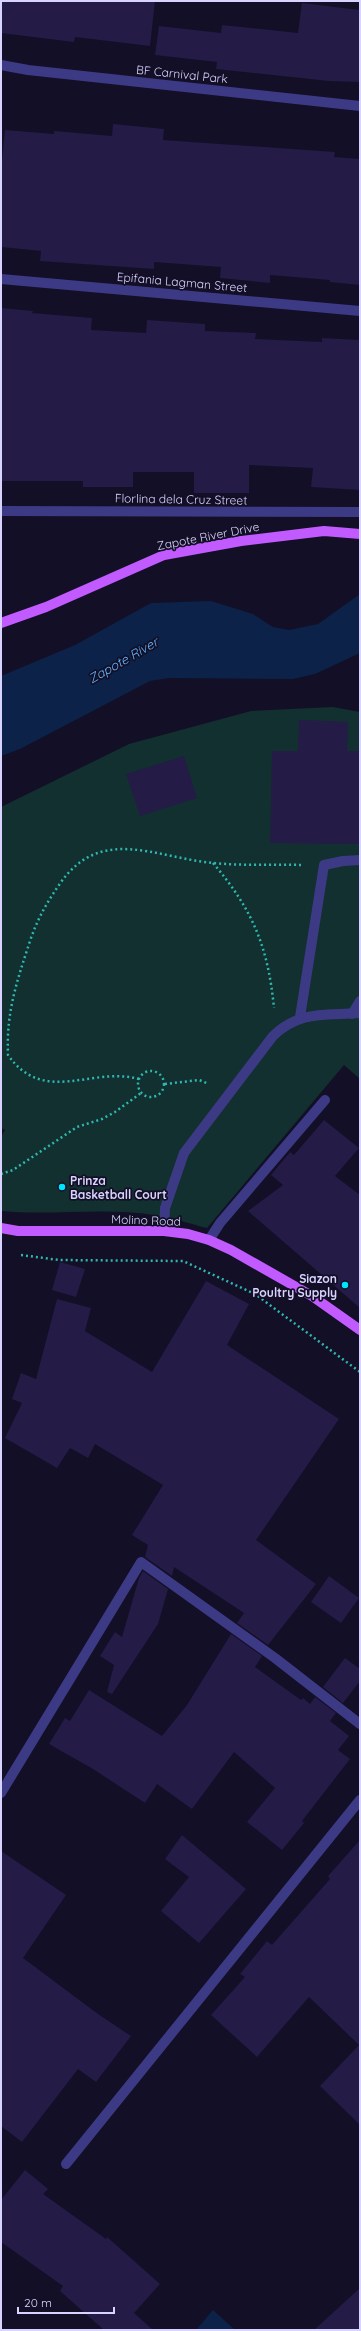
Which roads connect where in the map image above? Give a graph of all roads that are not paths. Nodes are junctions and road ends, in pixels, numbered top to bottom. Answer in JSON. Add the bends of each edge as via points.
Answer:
{"nodes":[{"id":1,"x":1,"y":65,"type":"edge"},
{"id":2,"x":360,"y":106,"type":"edge"},
{"id":3,"x":1,"y":279,"type":"edge"},
{"id":4,"x":360,"y":311,"type":"edge"},
{"id":5,"x":1,"y":511,"type":"edge"},
{"id":6,"x":360,"y":512,"type":"edge"},
{"id":7,"x":360,"y":534,"type":"edge"},
{"id":8,"x":1,"y":623,"type":"edge"},
{"id":9,"x":360,"y":860,"type":"edge"},
{"id":10,"x":360,"y":1001,"type":"edge"},
{"id":11,"x":356,"y":1014,"type":"edge"},
{"id":12,"x":300,"y":1017,"type":"junction"},
{"id":13,"x":325,"y":1100,"type":"dead end"},
{"id":14,"x":1,"y":1228,"type":"edge"},
{"id":15,"x":164,"y":1231,"type":"junction"},
{"id":16,"x":209,"y":1240,"type":"junction"},
{"id":17,"x":360,"y":1330,"type":"edge"},
{"id":18,"x":360,"y":1724,"type":"edge"},
{"id":19,"x":1,"y":1793,"type":"edge"},
{"id":20,"x":360,"y":1800,"type":"edge"},
{"id":21,"x":66,"y":2164,"type":"dead end"}],
"edges":[{"from":1,"to":2,"type":"street","name":"BF Carnival Park"},
{"from":3,"to":4,"type":"street","name":"Epifania Lagman Street"},
{"from":5,"to":6,"type":"street","name":"Florlina dela Cruz Street"},
{"from":7,"to":8,"type":"main road","name":"Zapote River Drive","via":[[324,531],[241,541],[164,555],[46,607]]},
{"from":9,"to":12,"type":"street","via":[[324,865]]},
{"from":10,"to":11,"type":"street"},
{"from":11,"to":12,"type":"street"},
{"from":12,"to":15,"type":"street","via":[[284,1025],[273,1036],[184,1153],[165,1208]]},
{"from":13,"to":16,"type":"street"},
{"from":14,"to":15,"type":"main road","name":"Molino Road","via":[[18,1231]]},
{"from":15,"to":16,"type":"main road","name":"Molino Road"},
{"from":16,"to":17,"type":"main road","name":"Molino Road","via":[[312,1296]]},
{"from":18,"to":19,"type":"street","via":[[275,1658],[141,1562]]},
{"from":20,"to":21,"type":"street"}]}
